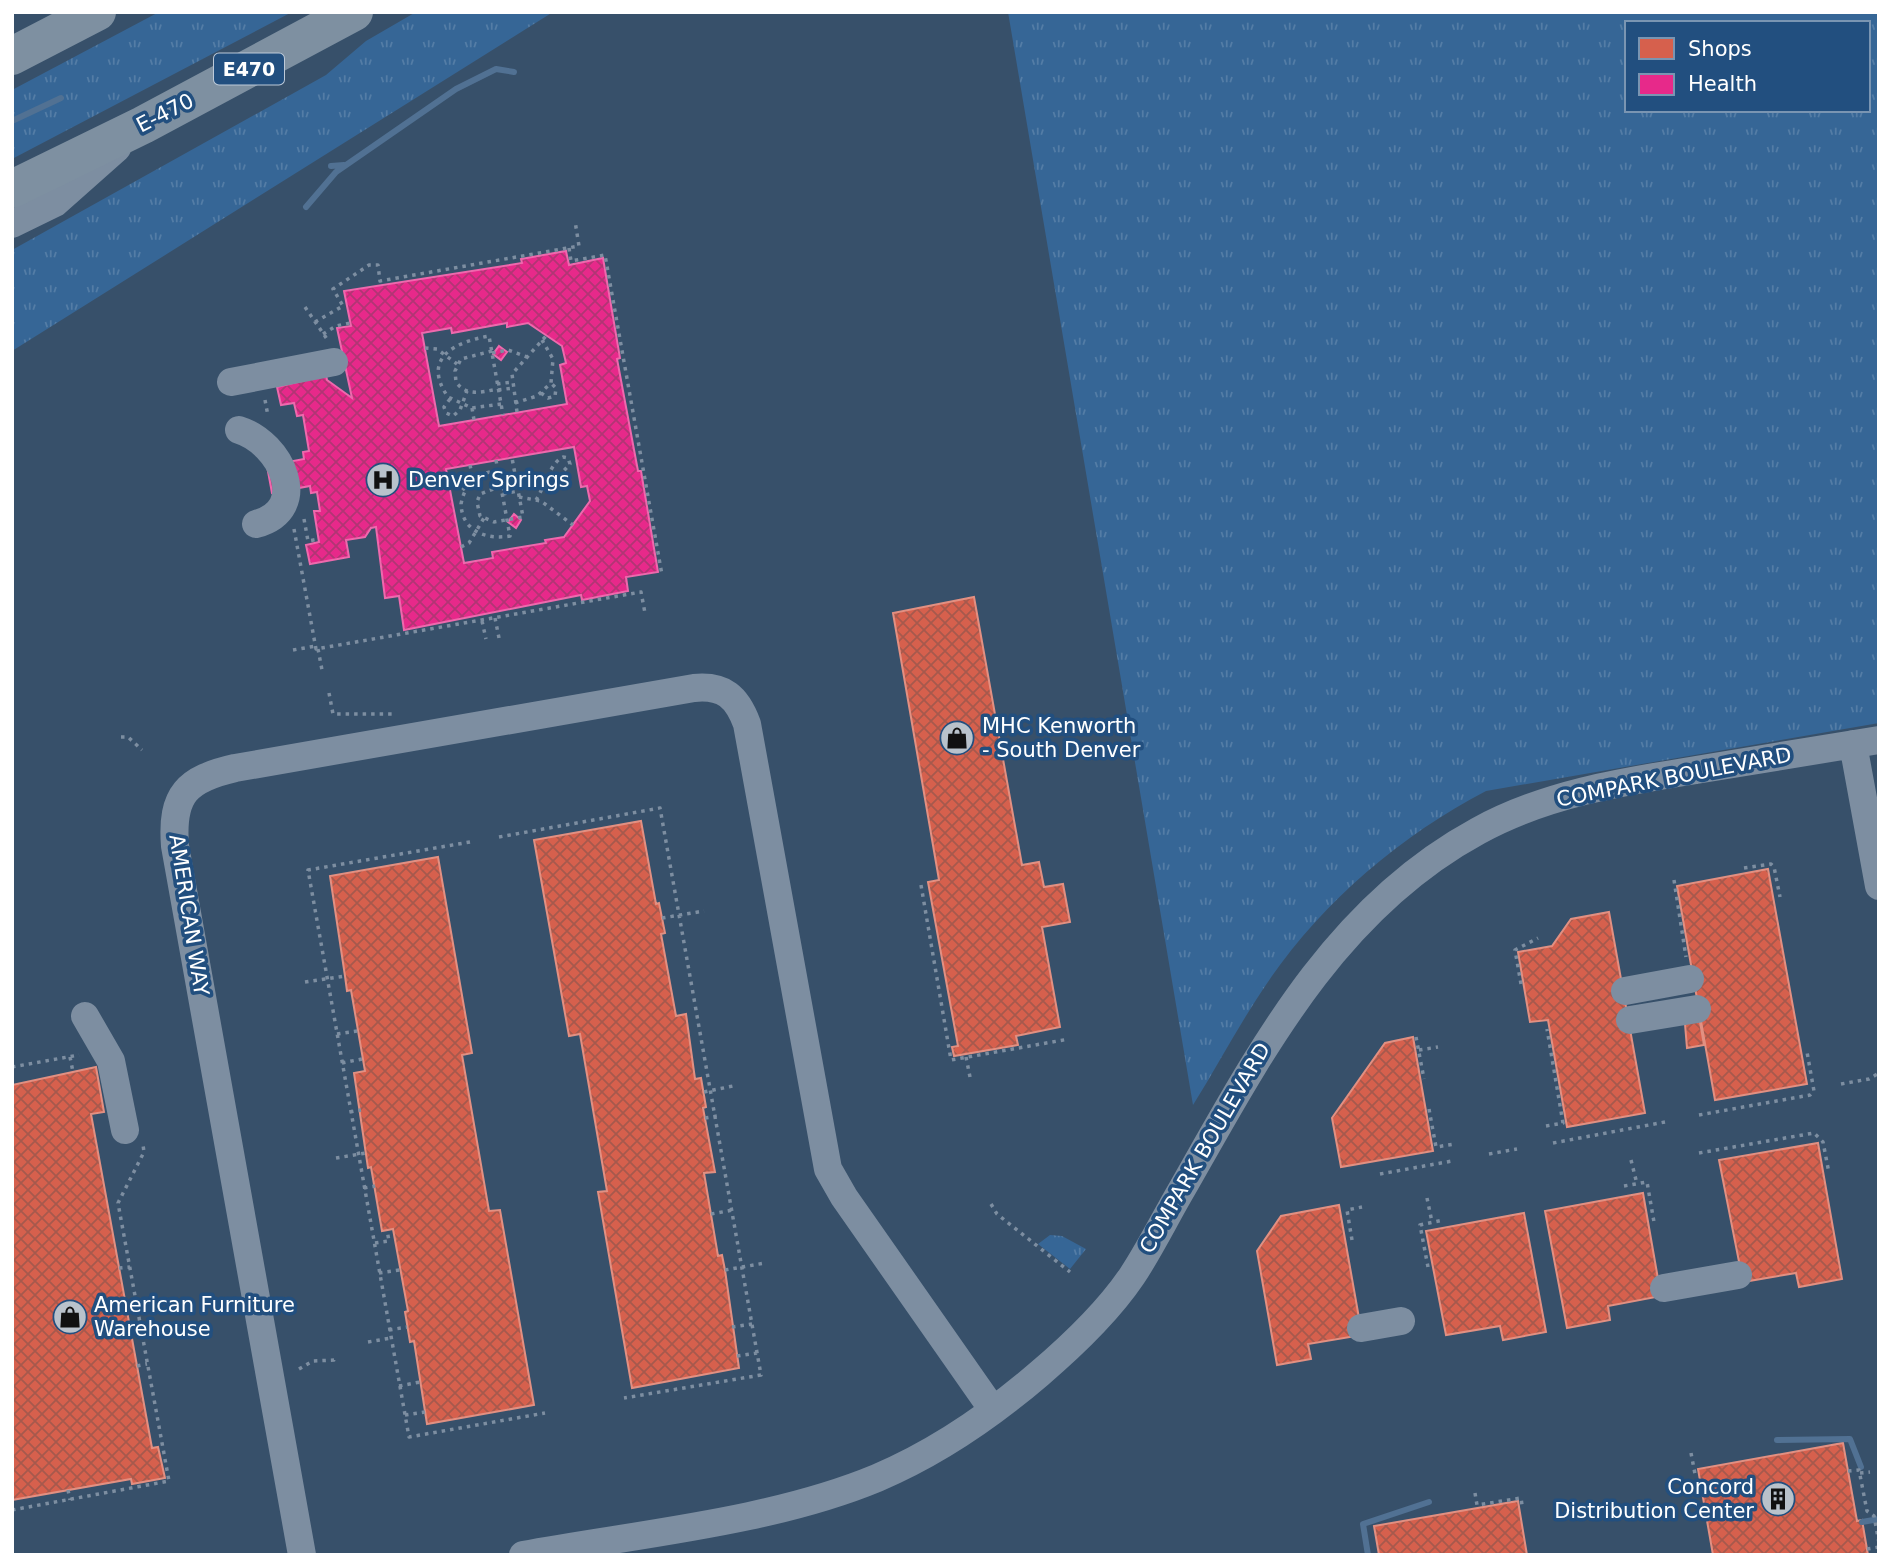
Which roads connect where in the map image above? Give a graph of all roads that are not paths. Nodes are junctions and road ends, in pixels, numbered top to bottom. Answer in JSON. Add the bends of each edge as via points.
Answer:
{"nodes":[{"id":1,"x":97,"y":12,"type":"edge"},
{"id":2,"x":354,"y":12,"type":"edge"},
{"id":3,"x":12,"y":56,"type":"edge"},
{"id":4,"x":143,"y":124,"type":"junction"},
{"id":5,"x":12,"y":189,"type":"edge"},
{"id":6,"x":12,"y":224,"type":"edge"},
{"id":7,"x":334,"y":362,"type":"dead end"},
{"id":8,"x":231,"y":382,"type":"dead end"},
{"id":9,"x":239,"y":430,"type":"dead end"},
{"id":10,"x":256,"y":524,"type":"dead end"},
{"id":11,"x":1866,"y":742,"type":"edge"},
{"id":12,"x":1879,"y":886,"type":"edge"},
{"id":13,"x":1688,"y":968,"type":"road end"},
{"id":14,"x":1625,"y":990,"type":"dead end"},
{"id":15,"x":1697,"y":1009,"type":"dead end"},
{"id":16,"x":85,"y":1016,"type":"dead end"},
{"id":17,"x":1630,"y":1020,"type":"dead end"},
{"id":18,"x":133,"y":1134,"type":"road end"},
{"id":19,"x":1738,"y":1275,"type":"dead end"},
{"id":20,"x":1664,"y":1289,"type":"dead end"},
{"id":21,"x":1401,"y":1321,"type":"dead end"},
{"id":22,"x":1361,"y":1328,"type":"dead end"},
{"id":23,"x":993,"y":1410,"type":"junction"},
{"id":24,"x":302,"y":1555,"type":"edge"},
{"id":25,"x":523,"y":1555,"type":"edge"}],
"edges":[{"from":1,"to":3,"type":"highway"},
{"from":2,"to":4,"type":"highway","name":"E-470","number":"E470"},
{"from":4,"to":5,"type":"highway","name":"E-470","number":"E470"},
{"from":4,"to":6,"type":"street","via":[[55,202]]},
{"from":7,"to":8,"type":"street"},
{"from":9,"to":10,"type":"street","via":[[262,441],[284,472],[281,508],[269,520]]},
{"from":11,"to":12,"type":"street"},
{"from":11,"to":23,"type":"street","name":"COMPARK BOULEVARD","via":[[1618,783],[1545,802],[1476,832],[1423,866],[1349,934],[1296,997],[1116,1297],[1061,1355]]},
{"from":13,"to":14,"type":"street"},
{"from":15,"to":17,"type":"street"},
{"from":16,"to":18,"type":"street","via":[[111,1061]]},
{"from":19,"to":20,"type":"street"},
{"from":21,"to":22,"type":"street"},
{"from":23,"to":24,"type":"street","name":"AMERICAN WAY","via":[[828,1169],[747,724],[727,692],[694,688],[207,775],[187,787],[178,808],[174,846]]},
{"from":23,"to":25,"type":"street","name":"COMPARK BOULEVARD","via":[[914,1460],[830,1494],[734,1517]]}]}
